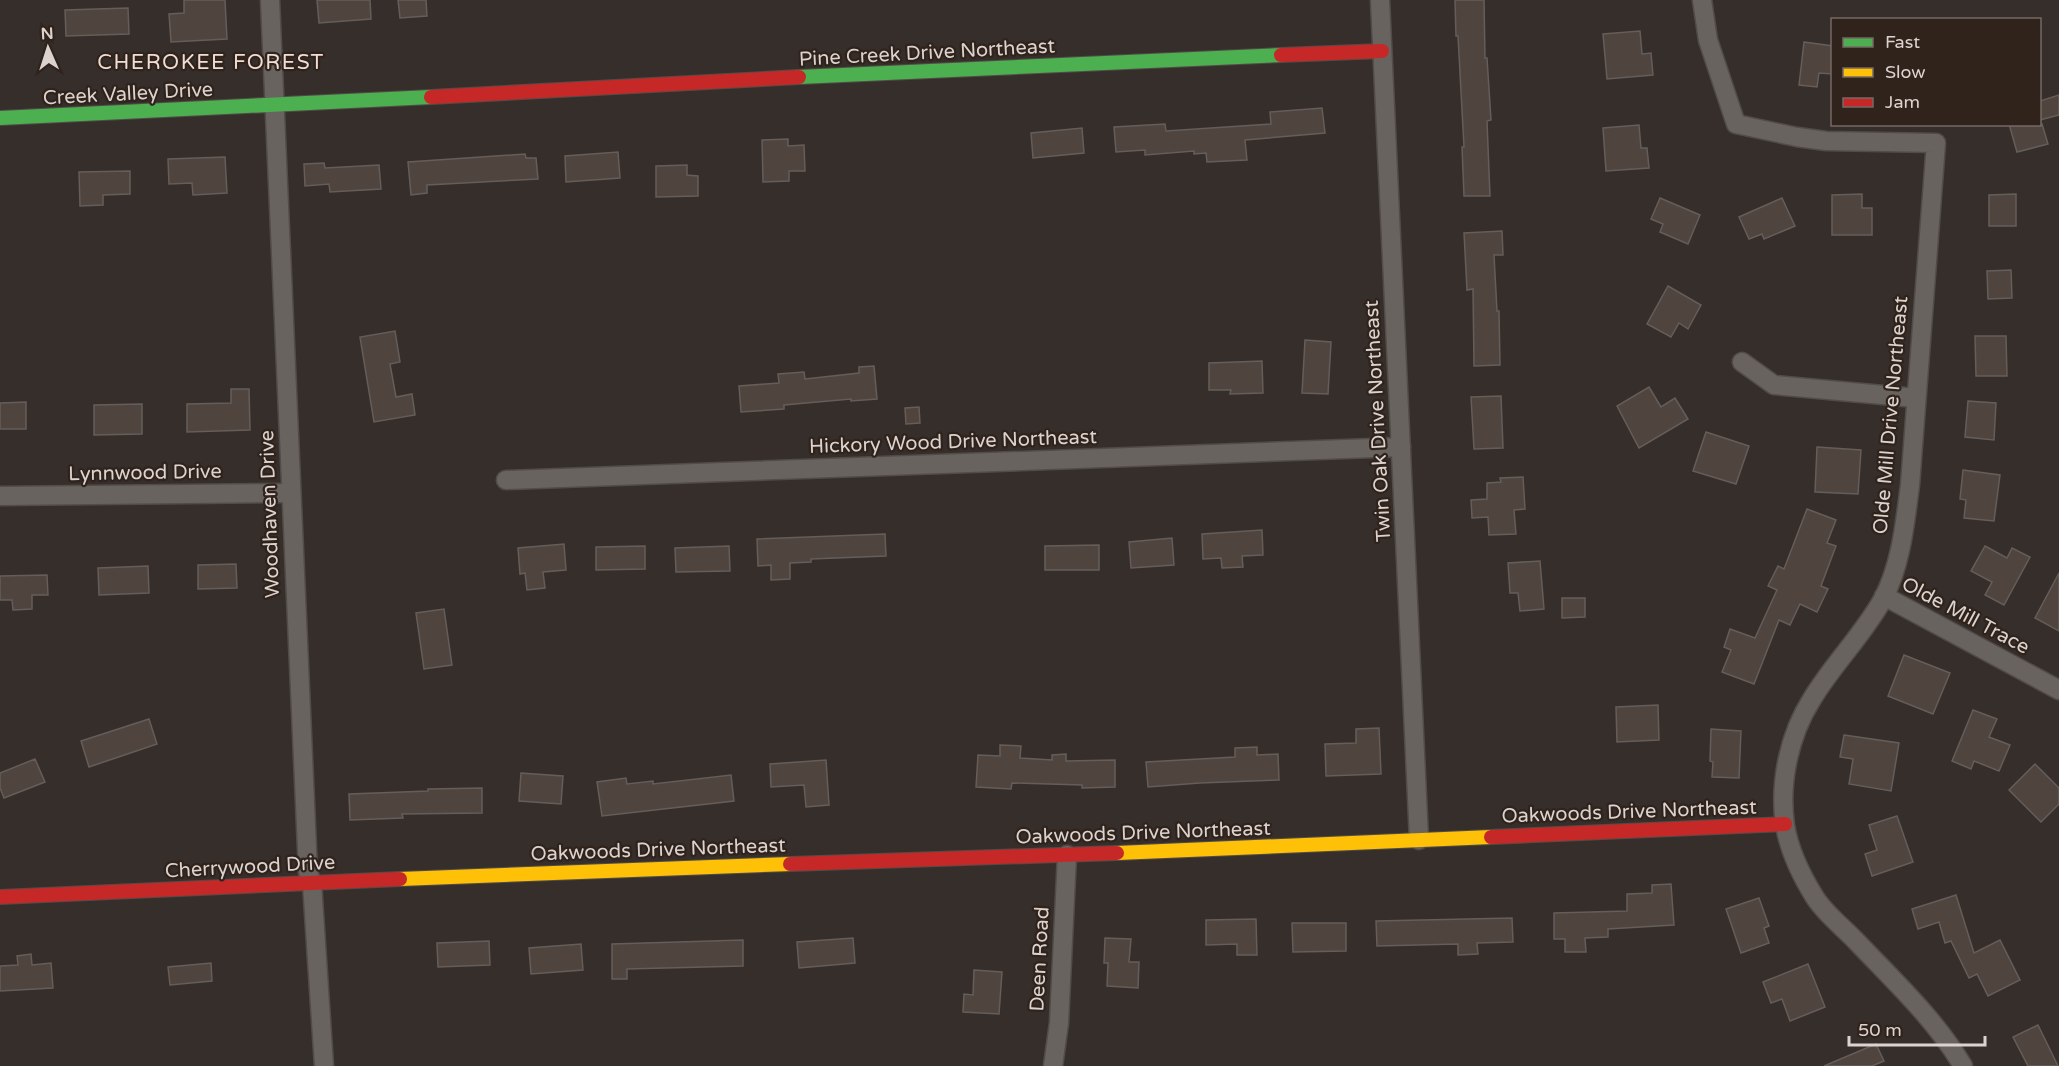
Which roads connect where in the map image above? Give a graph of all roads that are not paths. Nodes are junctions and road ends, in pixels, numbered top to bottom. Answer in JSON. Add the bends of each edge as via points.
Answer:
{"nodes":[{"id":1,"x":270,"y":0,"type":"edge"},
{"id":2,"x":1380,"y":0,"type":"edge"},
{"id":3,"x":1702,"y":0,"type":"edge"},
{"id":4,"x":1382,"y":51,"type":"junction"},
{"id":5,"x":473,"y":95,"type":"joint"},
{"id":6,"x":275,"y":106,"type":"junction"},
{"id":7,"x":0,"y":118,"type":"edge"},
{"id":8,"x":1742,"y":362,"type":"dead end"},
{"id":9,"x":1916,"y":398,"type":"junction"},
{"id":10,"x":1401,"y":447,"type":"junction"},
{"id":11,"x":506,"y":480,"type":"dead end"},
{"id":12,"x":290,"y":493,"type":"junction"},
{"id":13,"x":0,"y":496,"type":"edge"},
{"id":14,"x":1884,"y":596,"type":"junction"},
{"id":15,"x":2059,"y":690,"type":"edge"},
{"id":16,"x":1785,"y":824,"type":"junction"},
{"id":17,"x":1419,"y":840,"type":"junction"},
{"id":18,"x":1067,"y":855,"type":"junction"},
{"id":19,"x":503,"y":874,"type":"joint"},
{"id":20,"x":312,"y":883,"type":"junction"},
{"id":21,"x":0,"y":897,"type":"edge"},
{"id":22,"x":324,"y":1066,"type":"edge"},
{"id":23,"x":1053,"y":1066,"type":"edge"},
{"id":24,"x":1963,"y":1066,"type":"edge"}],
"edges":[{"from":1,"to":6,"type":"street","name":"Woodhaven Drive"},
{"from":2,"to":4,"type":"street","name":"Twin Oak Drive Northeast"},
{"from":3,"to":9,"type":"street","name":"Olde Mill Drive Northeast","via":[[1708,40],[1736,124],[1826,141],[1936,143]]},
{"from":4,"to":5,"type":"street","name":"Pine Creek Drive Northeast"},
{"from":4,"to":10,"type":"street","name":"Twin Oak Drive Northeast"},
{"from":5,"to":6,"type":"street","name":"Creek Valley Drive"},
{"from":6,"to":7,"type":"street","name":"Creek Valley Drive"},
{"from":6,"to":12,"type":"street","name":"Woodhaven Drive"},
{"from":8,"to":9,"type":"street","via":[[1774,385]]},
{"from":9,"to":14,"type":"street","name":"Olde Mill Drive Northeast","via":[[1905,528]]},
{"from":10,"to":11,"type":"street","name":"Hickory Wood Drive Northeast"},
{"from":10,"to":17,"type":"street","name":"Twin Oak Drive Northeast"},
{"from":12,"to":13,"type":"street","name":"Lynnwood Drive"},
{"from":12,"to":20,"type":"street","name":"Woodhaven Drive","via":[[308,872]]},
{"from":14,"to":15,"type":"street","name":"Olde Mill Trace"},
{"from":14,"to":16,"type":"street","name":"Olde Mill Drive Northeast","via":[[1811,699],[1797,727],[1784,789]]},
{"from":16,"to":17,"type":"street","name":"Oakwoods Drive Northeast"},
{"from":16,"to":24,"type":"street","name":"Olde Mill Drive Northeast","via":[[1797,865],[1815,898],[1926,1013]]},
{"from":17,"to":18,"type":"street","name":"Oakwoods Drive Northeast"},
{"from":18,"to":19,"type":"street","name":"Oakwoods Drive Northeast"},
{"from":18,"to":23,"type":"street","name":"Deen Road","via":[[1059,1023]]},
{"from":19,"to":20,"type":"street","name":"Cherrywood Drive"},
{"from":20,"to":21,"type":"street","name":"Cherrywood Drive"},
{"from":20,"to":22,"type":"street","name":"Woodhaven Drive"}]}
